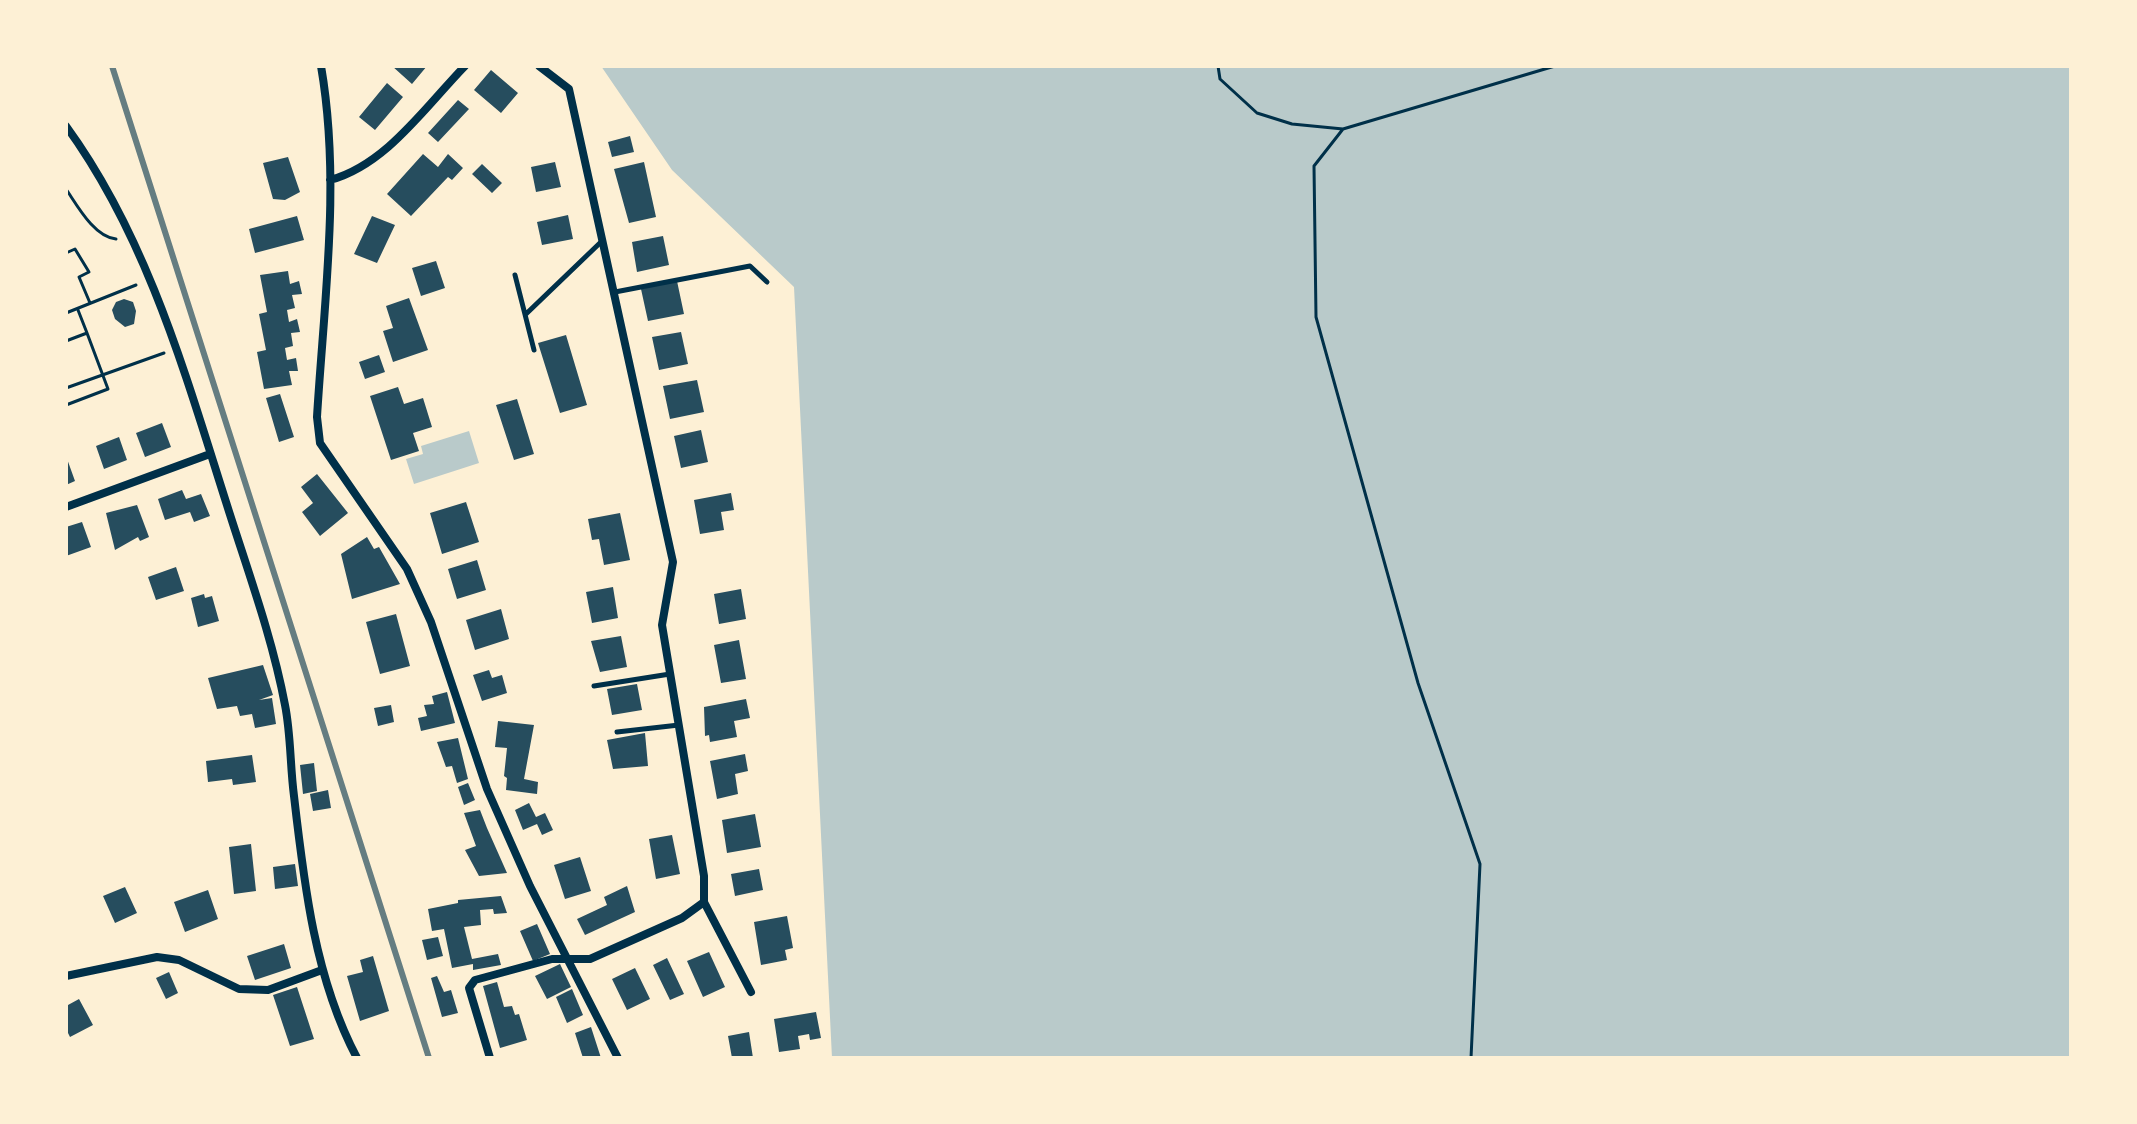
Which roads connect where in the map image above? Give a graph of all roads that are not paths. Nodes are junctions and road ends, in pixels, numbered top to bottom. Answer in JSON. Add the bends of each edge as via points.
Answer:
{"nodes":[{"id":1,"x":321,"y":66,"type":"edge"},
{"id":2,"x":465,"y":66,"type":"edge"},
{"id":3,"x":539,"y":66,"type":"edge"},
{"id":4,"x":66,"y":126,"type":"edge"},
{"id":5,"x":330,"y":180,"type":"junction"},
{"id":6,"x":603,"y":241,"type":"junction"},
{"id":7,"x":515,"y":275,"type":"dead end"},
{"id":8,"x":767,"y":282,"type":"dead end"},
{"id":9,"x":614,"y":293,"type":"junction"},
{"id":10,"x":526,"y":314,"type":"junction"},
{"id":11,"x":534,"y":350,"type":"dead end"},
{"id":12,"x":210,"y":454,"type":"junction"},
{"id":13,"x":66,"y":507,"type":"edge"},
{"id":14,"x":670,"y":674,"type":"junction"},
{"id":15,"x":594,"y":686,"type":"dead end"},
{"id":16,"x":679,"y":725,"type":"junction"},
{"id":17,"x":617,"y":732,"type":"dead end"},
{"id":18,"x":704,"y":902,"type":"junction"},
{"id":19,"x":570,"y":958,"type":"junction"},
{"id":20,"x":322,"y":970,"type":"junction"},
{"id":21,"x":66,"y":976,"type":"edge"},
{"id":22,"x":751,"y":992,"type":"dead end"},
{"id":23,"x":357,"y":1058,"type":"edge"},
{"id":24,"x":490,"y":1058,"type":"edge"},
{"id":25,"x":618,"y":1058,"type":"edge"}],
"edges":[{"from":1,"to":5,"type":"street"},
{"from":2,"to":5,"type":"street","via":[[377,156],[354,174]]},
{"from":3,"to":6,"type":"street","via":[[569,89]]},
{"from":4,"to":12,"type":"street","via":[[151,279]]},
{"from":5,"to":19,"type":"street","via":[[320,443],[407,569],[431,622],[487,789],[530,886]]},
{"from":6,"to":9,"type":"street"},
{"from":6,"to":10,"type":"lane"},
{"from":7,"to":10,"type":"lane"},
{"from":8,"to":9,"type":"lane","via":[[750,266]]},
{"from":9,"to":14,"type":"street","via":[[673,562],[662,625]]},
{"from":10,"to":11,"type":"lane"},
{"from":12,"to":13,"type":"street"},
{"from":12,"to":20,"type":"street","via":[[270,641],[285,707]]},
{"from":14,"to":15,"type":"lane"},
{"from":14,"to":16,"type":"street"},
{"from":16,"to":17,"type":"lane"},
{"from":16,"to":18,"type":"street"},
{"from":18,"to":19,"type":"street","via":[[682,918],[590,959]]},
{"from":18,"to":22,"type":"street"},
{"from":19,"to":24,"type":"street","via":[[475,980],[469,988]]},
{"from":19,"to":25,"type":"street"},
{"from":20,"to":21,"type":"street","via":[[268,990],[239,989],[179,960],[157,957]]},
{"from":20,"to":23,"type":"street","via":[[337,1021]]}]}
